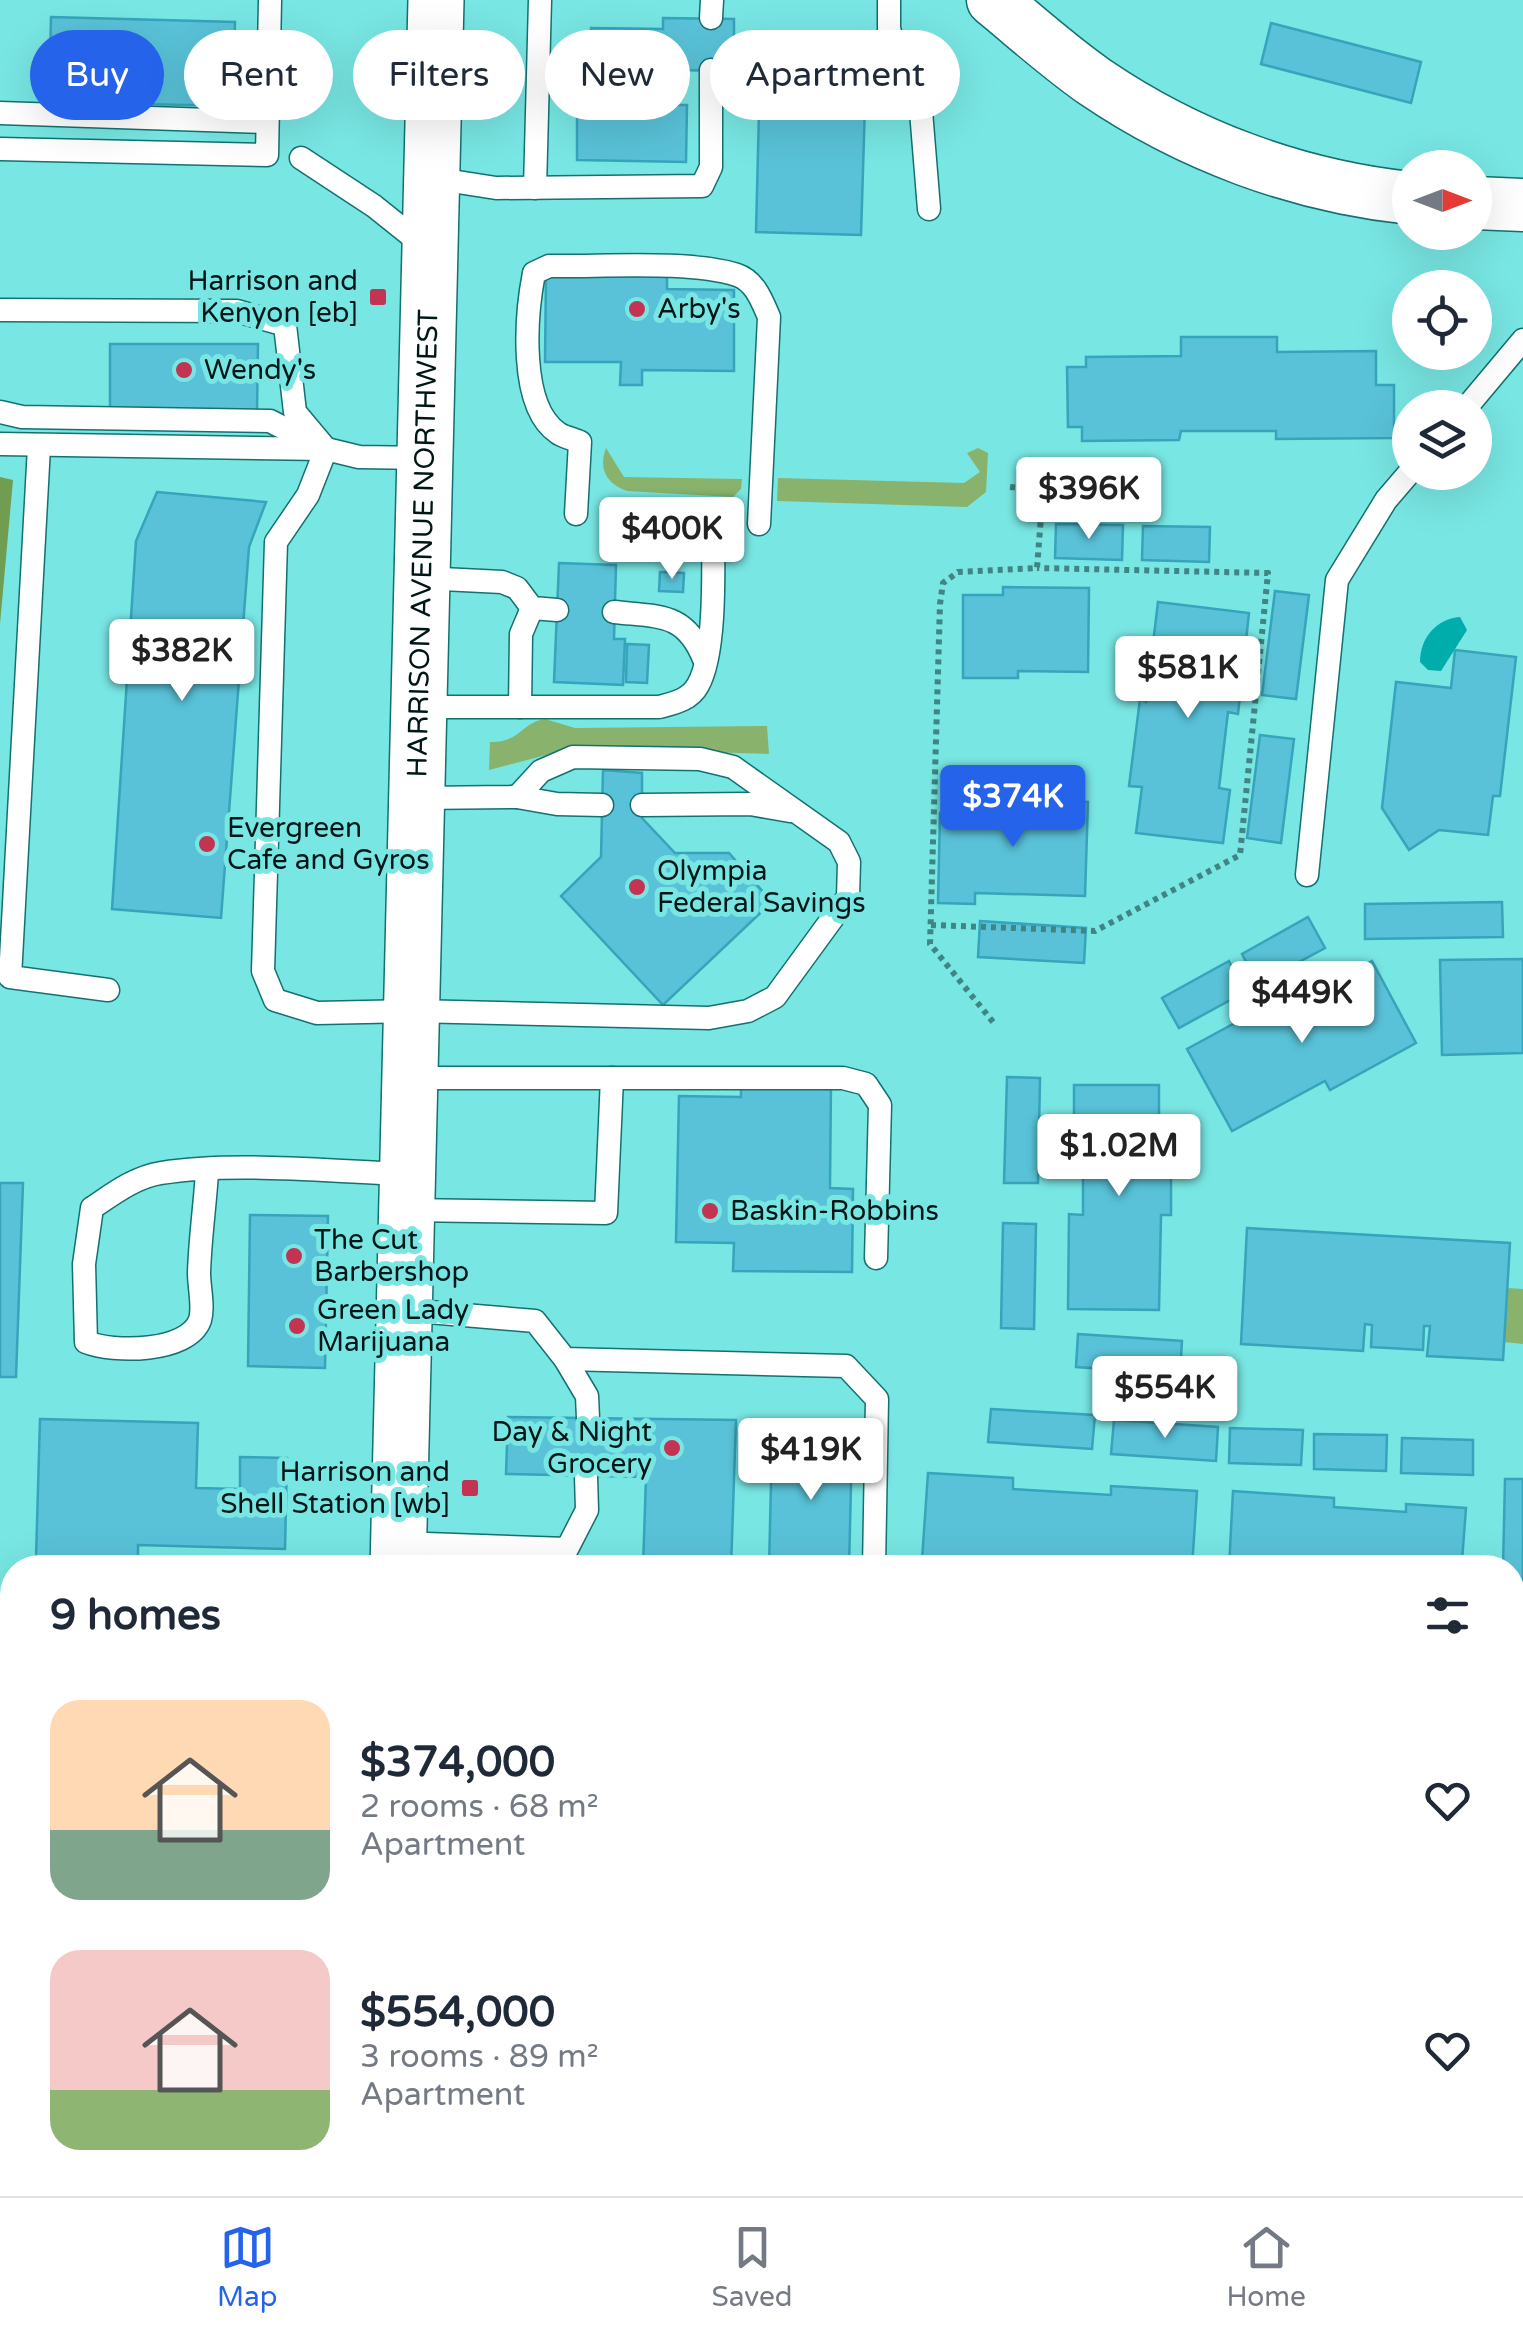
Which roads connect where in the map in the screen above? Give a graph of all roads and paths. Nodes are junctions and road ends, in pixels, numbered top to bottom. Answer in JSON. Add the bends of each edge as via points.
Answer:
{"nodes":[{"id":1,"x":270,"y":0,"type":"edge"},
{"id":2,"x":436,"y":0,"type":"edge"},
{"id":3,"x":540,"y":0,"type":"edge"},
{"id":4,"x":889,"y":0,"type":"edge"},
{"id":5,"x":992,"y":0,"type":"edge"},
{"id":6,"x":0,"y":114,"type":"edge"},
{"id":7,"x":711,"y":120,"type":"edge"},
{"id":8,"x":268,"y":122,"type":"junction"},
{"id":9,"x":0,"y":150,"type":"edge"},
{"id":10,"x":301,"y":158,"type":"dead end"},
{"id":11,"x":432,"y":178,"type":"junction"},
{"id":12,"x":535,"y":188,"type":"junction"},
{"id":13,"x":1392,"y":196,"type":"edge"},
{"id":14,"x":1492,"y":204,"type":"edge"},
{"id":15,"x":1523,"y":205,"type":"edge"},
{"id":16,"x":929,"y":210,"type":"dead end"},
{"id":17,"x":431,"y":252,"type":"junction"},
{"id":18,"x":0,"y":310,"type":"edge"},
{"id":19,"x":1523,"y":340,"type":"edge"},
{"id":20,"x":1481,"y":390,"type":"edge"},
{"id":21,"x":0,"y":412,"type":"edge"},
{"id":22,"x":0,"y":444,"type":"edge"},
{"id":23,"x":39,"y":447,"type":"junction"},
{"id":24,"x":326,"y":449,"type":"junction"},
{"id":25,"x":426,"y":458,"type":"junction"},
{"id":26,"x":1010,"y":487,"type":"dead end"},
{"id":27,"x":1395,"y":490,"type":"edge"},
{"id":28,"x":1043,"y":491,"type":"junction"},
{"id":29,"x":1071,"y":493,"type":"dead end"},
{"id":30,"x":576,"y":514,"type":"dead end"},
{"id":31,"x":714,"y":522,"type":"dead end"},
{"id":32,"x":759,"y":524,"type":"dead end"},
{"id":33,"x":1037,"y":568,"type":"junction"},
{"id":34,"x":422,"y":578,"type":"junction"},
{"id":35,"x":532,"y":608,"type":"junction"},
{"id":36,"x":557,"y":610,"type":"dead end"},
{"id":37,"x":614,"y":612,"type":"dead end"},
{"id":38,"x":705,"y":663,"type":"junction"},
{"id":39,"x":420,"y":707,"type":"junction"},
{"id":40,"x":520,"y":707,"type":"junction"},
{"id":41,"x":517,"y":797,"type":"junction"},
{"id":42,"x":418,"y":798,"type":"junction"},
{"id":43,"x":602,"y":805,"type":"dead end"},
{"id":44,"x":642,"y":805,"type":"dead end"},
{"id":45,"x":794,"y":812,"type":"junction"},
{"id":46,"x":1308,"y":876,"type":"dead end"},
{"id":47,"x":930,"y":925,"type":"junction"},
{"id":48,"x":108,"y":990,"type":"dead end"},
{"id":49,"x":413,"y":1011,"type":"junction"},
{"id":50,"x":993,"y":1022,"type":"dead end"},
{"id":51,"x":410,"y":1078,"type":"junction"},
{"id":52,"x":612,"y":1078,"type":"junction"},
{"id":53,"x":208,"y":1172,"type":"junction"},
{"id":54,"x":408,"y":1192,"type":"junction"},
{"id":55,"x":876,"y":1258,"type":"dead end"},
{"id":56,"x":405,"y":1310,"type":"junction"},
{"id":57,"x":565,"y":1359,"type":"junction"},
{"id":58,"x":588,"y":1418,"type":"dead end"},
{"id":59,"x":586,"y":1476,"type":"dead end"},
{"id":60,"x":398,"y":1555,"type":"edge"},
{"id":61,"x":874,"y":1555,"type":"edge"}],
"edges":[{"from":1,"to":8,"type":"lane"},
{"from":2,"to":11,"type":"main road","name":"HARRISON AVENUE NORTHWEST"},
{"from":3,"to":12,"type":"lane"},
{"from":4,"to":16,"type":"lane","via":[[898,66],[922,111]]},
{"from":5,"to":13,"type":"street","via":[[1095,82],[1200,142],[1278,172]]},
{"from":6,"to":8,"type":"lane"},
{"from":7,"to":12,"type":"lane","via":[[711,168],[702,186]]},
{"from":8,"to":9,"type":"lane","via":[[268,154]]},
{"from":10,"to":17,"type":"lane"},
{"from":11,"to":12,"type":"lane"},
{"from":11,"to":17,"type":"main road","name":"HARRISON AVENUE NORTHWEST"},
{"from":14,"to":15,"type":"street"},
{"from":17,"to":25,"type":"main road","name":"HARRISON AVENUE NORTHWEST"},
{"from":18,"to":24,"type":"lane","via":[[262,315],[285,325],[295,412]]},
{"from":19,"to":20,"type":"lane"},
{"from":21,"to":24,"type":"lane","via":[[22,418],[270,421]]},
{"from":22,"to":23,"type":"lane"},
{"from":23,"to":24,"type":"lane"},
{"from":23,"to":48,"type":"lane","via":[[10,977]]},
{"from":24,"to":25,"type":"lane"},
{"from":24,"to":49,"type":"lane","via":[[308,495],[276,542],[263,971],[275,1000],[317,1013]]},
{"from":25,"to":34,"type":"main road","name":"HARRISON AVENUE NORTHWEST"},
{"from":26,"to":28,"type":"path"},
{"from":27,"to":46,"type":"lane","via":[[1337,580]]},
{"from":28,"to":29,"type":"path"},
{"from":28,"to":33,"type":"path"},
{"from":30,"to":32,"type":"lane","via":[[580,442],[556,433],[538,407],[527,361],[534,273],[550,266],[740,275],[758,291],[769,317]]},
{"from":31,"to":38,"type":"lane"},
{"from":33,"to":47,"type":"path","via":[[958,572],[943,583]]},
{"from":33,"to":47,"type":"path","via":[[1268,573],[1240,856],[1095,931]]},
{"from":34,"to":35,"type":"lane","via":[[502,582],[517,588]]},
{"from":34,"to":39,"type":"main road","name":"HARRISON AVENUE NORTHWEST"},
{"from":35,"to":36,"type":"lane"},
{"from":35,"to":40,"type":"lane","via":[[521,634]]},
{"from":37,"to":38,"type":"lane","via":[[674,619],[695,638]]},
{"from":38,"to":40,"type":"lane","via":[[686,700],[659,707]]},
{"from":39,"to":40,"type":"lane"},
{"from":39,"to":42,"type":"main road","name":"HARRISON AVENUE NORTHWEST"},
{"from":41,"to":42,"type":"lane"},
{"from":41,"to":43,"type":"lane"},
{"from":41,"to":45,"type":"lane","via":[[541,772],[573,757],[700,758],[733,767]]},
{"from":42,"to":49,"type":"main road","name":"HARRISON AVENUE NORTHWEST"},
{"from":44,"to":45,"type":"lane","via":[[750,804]]},
{"from":45,"to":49,"type":"lane","via":[[839,842],[849,862],[848,897],[775,996],[748,1011],[709,1018]]},
{"from":47,"to":50,"type":"path","via":[[930,944]]},
{"from":49,"to":51,"type":"main road","name":"HARRISON AVENUE NORTHWEST"},
{"from":51,"to":52,"type":"lane"},
{"from":51,"to":54,"type":"main road","name":"HARRISON AVENUE NORTHWEST"},
{"from":52,"to":54,"type":"lane","via":[[606,1213]]},
{"from":52,"to":55,"type":"lane","via":[[843,1078],[866,1084],[880,1105]]},
{"from":53,"to":53,"type":"lane","via":[[158,1173],[92,1208],[84,1264],[86,1342],[106,1350],[142,1348],[186,1338],[200,1319]]},
{"from":53,"to":54,"type":"lane"},
{"from":54,"to":56,"type":"main road","name":"HARRISON AVENUE NORTHWEST"},
{"from":56,"to":57,"type":"lane","via":[[536,1321]]},
{"from":56,"to":60,"type":"main road","name":"HARRISON AVENUE NORTHWEST"},
{"from":57,"to":58,"type":"lane","via":[[587,1396]]},
{"from":57,"to":61,"type":"lane","via":[[846,1366],[878,1399]]},
{"from":59,"to":60,"type":"lane","via":[[587,1510],[567,1548]]}]}
